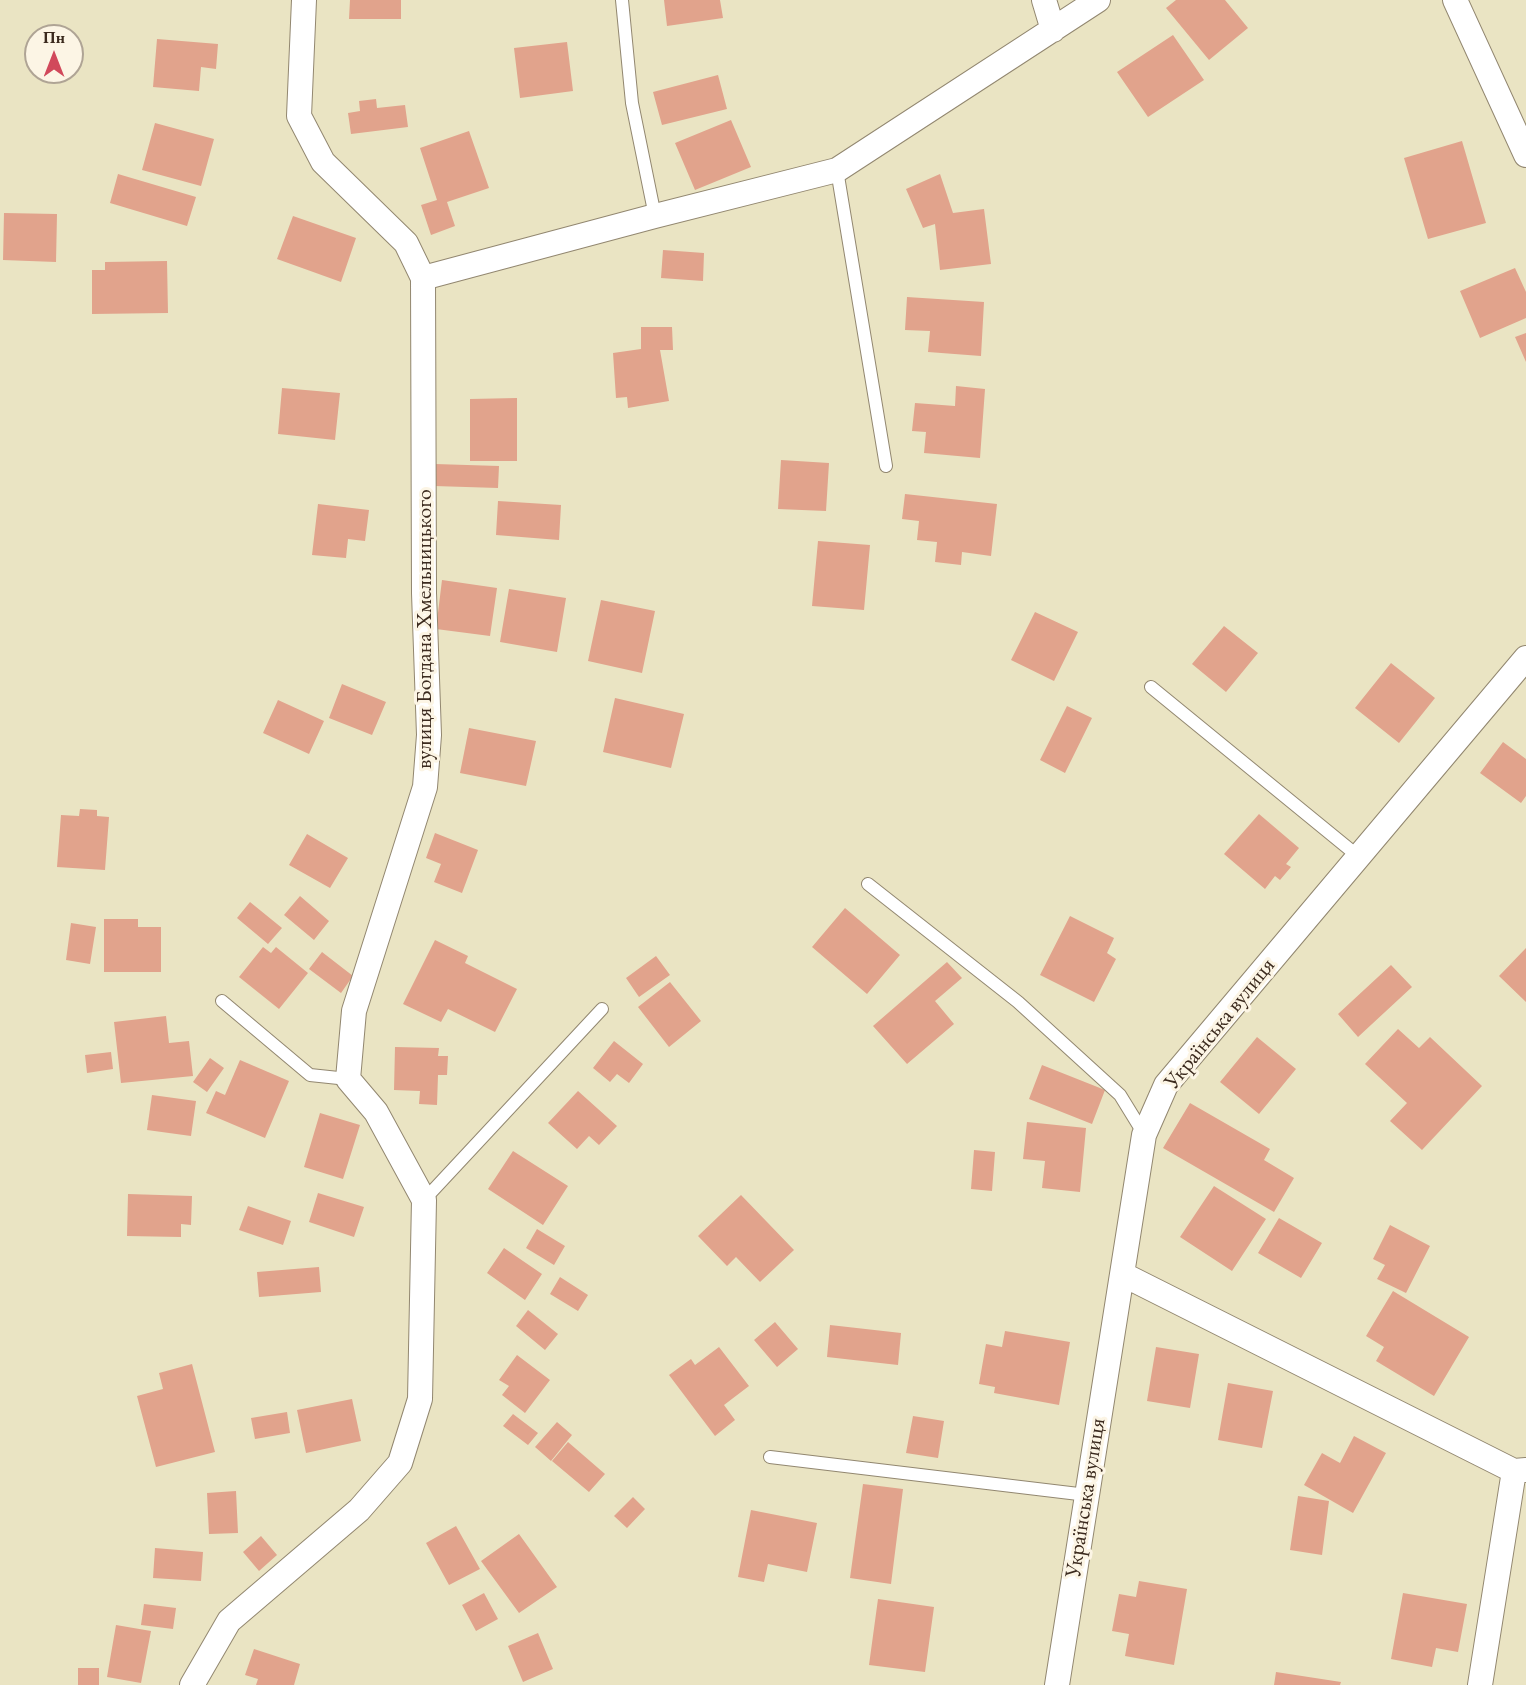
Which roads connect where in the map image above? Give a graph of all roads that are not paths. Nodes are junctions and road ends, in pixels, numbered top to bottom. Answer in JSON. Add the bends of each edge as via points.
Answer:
{"nodes":[{"id":1,"x":304,"y":0,"type":"edge"},
{"id":2,"x":622,"y":0,"type":"edge"},
{"id":3,"x":1044,"y":0,"type":"edge"},
{"id":4,"x":1098,"y":0,"type":"edge"},
{"id":5,"x":1455,"y":0,"type":"edge"},
{"id":6,"x":1053,"y":30,"type":"junction"},
{"id":7,"x":1526,"y":155,"type":"edge"},
{"id":8,"x":837,"y":170,"type":"junction"},
{"id":9,"x":655,"y":216,"type":"junction"},
{"id":10,"x":423,"y":278,"type":"junction"},
{"id":11,"x":885,"y":466,"type":"dead end"},
{"id":12,"x":1526,"y":658,"type":"edge"},
{"id":13,"x":1151,"y":687,"type":"dead end"},
{"id":14,"x":1359,"y":857,"type":"junction"},
{"id":15,"x":868,"y":884,"type":"dead end"},
{"id":16,"x":222,"y":1001,"type":"dead end"},
{"id":17,"x":602,"y":1009,"type":"dead end"},
{"id":18,"x":348,"y":1079,"type":"junction"},
{"id":19,"x":1144,"y":1135,"type":"junction"},
{"id":20,"x":424,"y":1200,"type":"junction"},
{"id":21,"x":1122,"y":1274,"type":"junction"},
{"id":22,"x":770,"y":1457,"type":"dead end"},
{"id":23,"x":1520,"y":1470,"type":"edge"},
{"id":24,"x":1087,"y":1495,"type":"junction"},
{"id":25,"x":192,"y":1685,"type":"edge"},
{"id":26,"x":1056,"y":1685,"type":"edge"},
{"id":27,"x":1480,"y":1685,"type":"edge"}],
"edges":[{"from":1,"to":10,"type":"street","name":"вулиця Богдана Хмельницького","via":[[299,116],[323,162],[406,243]]},
{"from":2,"to":9,"type":"lane","via":[[632,102]]},
{"from":3,"to":6,"type":"street"},
{"from":4,"to":6,"type":"street"},
{"from":5,"to":7,"type":"street"},
{"from":6,"to":8,"type":"street"},
{"from":8,"to":9,"type":"street"},
{"from":8,"to":11,"type":"lane"},
{"from":9,"to":10,"type":"street"},
{"from":10,"to":18,"type":"street","name":"вулиця Богдана Хмельницького","via":[[424,593],[429,735],[425,787],[354,1011]]},
{"from":12,"to":14,"type":"street","name":"Українська вулиця"},
{"from":13,"to":14,"type":"lane"},
{"from":14,"to":19,"type":"street","name":"Українська вулиця","via":[[1166,1085]]},
{"from":15,"to":19,"type":"lane","via":[[1018,1002],[1120,1095]]},
{"from":16,"to":18,"type":"lane","via":[[310,1075]]},
{"from":17,"to":20,"type":"lane"},
{"from":18,"to":20,"type":"street","via":[[376,1112]]},
{"from":19,"to":21,"type":"street","name":"Українська вулиця"},
{"from":20,"to":25,"type":"street","via":[[420,1399],[400,1463],[359,1510],[229,1621]]},
{"from":21,"to":23,"type":"street"},
{"from":21,"to":24,"type":"street","name":"Українська вулиця"},
{"from":22,"to":24,"type":"lane"},
{"from":23,"to":27,"type":"street"},
{"from":24,"to":26,"type":"street","name":"Українська вулиця"}]}
